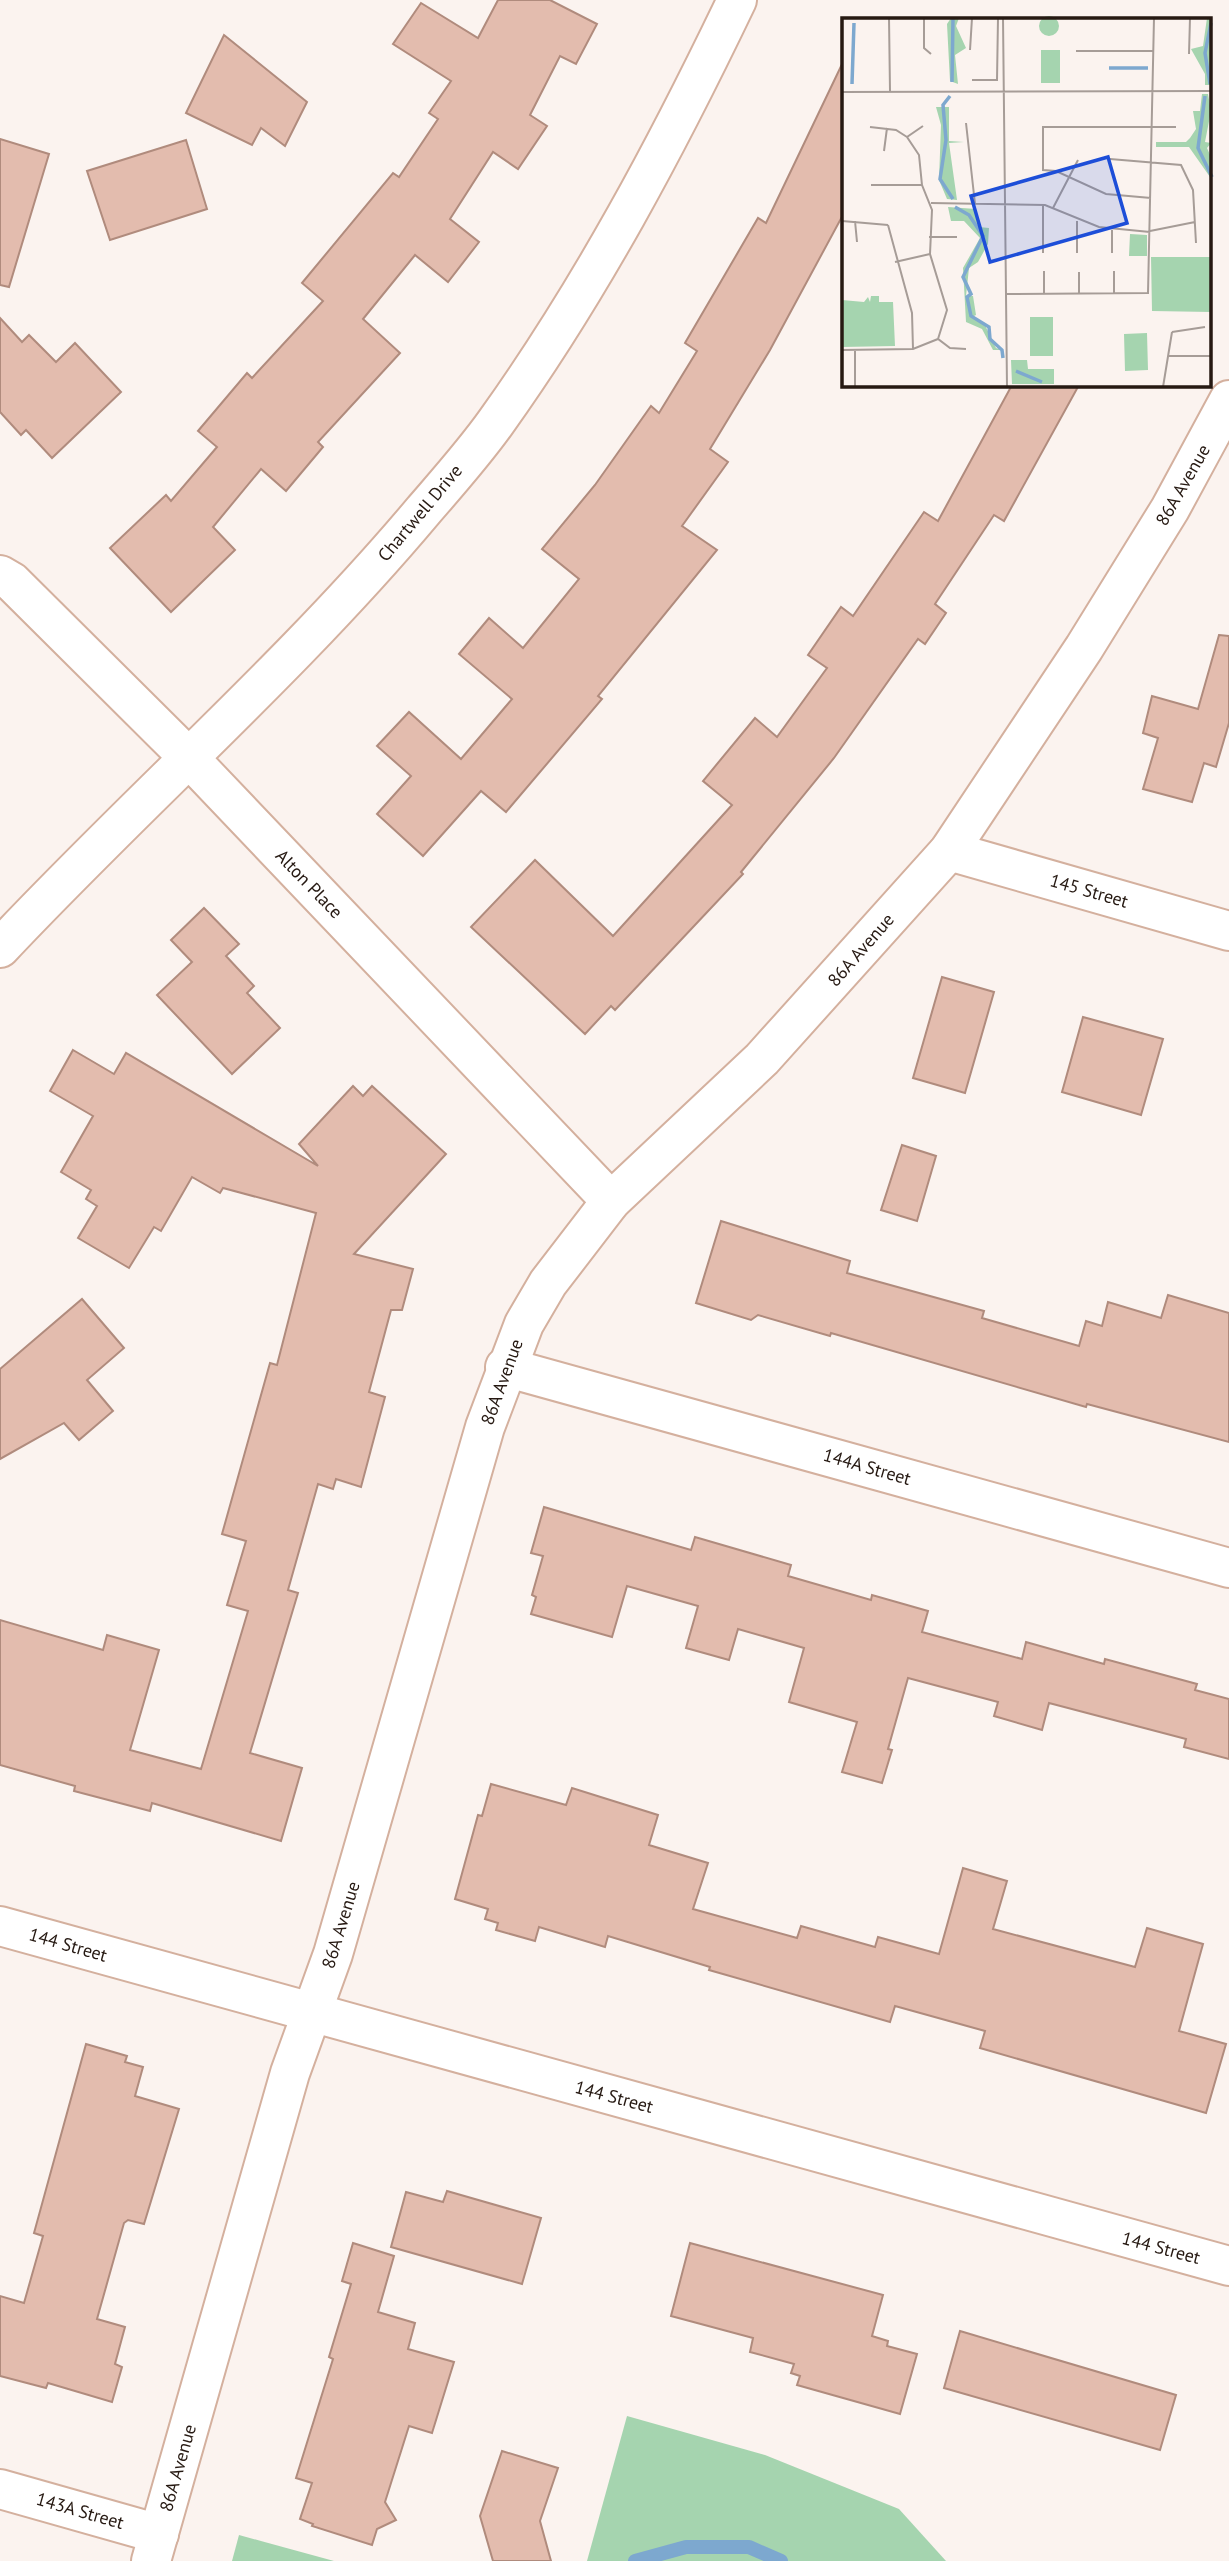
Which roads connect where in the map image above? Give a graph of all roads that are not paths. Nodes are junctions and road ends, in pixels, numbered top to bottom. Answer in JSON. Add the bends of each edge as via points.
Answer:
{"nodes":[{"id":1,"x":737,"y":0,"type":"edge"},
{"id":2,"x":1229,"y":400,"type":"edge"},
{"id":3,"x":0,"y":575,"type":"edge"},
{"id":4,"x":190,"y":759,"type":"junction"},
{"id":5,"x":949,"y":851,"type":"junction"},
{"id":6,"x":1229,"y":931,"type":"edge"},
{"id":7,"x":0,"y":948,"type":"edge"},
{"id":8,"x":611,"y":1201,"type":"junction"},
{"id":9,"x":505,"y":1367,"type":"junction"},
{"id":10,"x":1229,"y":1568,"type":"edge"},
{"id":11,"x":0,"y":1926,"type":"edge"},
{"id":12,"x":312,"y":2013,"type":"junction"},
{"id":13,"x":1229,"y":2266,"type":"edge"},
{"id":14,"x":0,"y":2489,"type":"edge"},
{"id":15,"x":155,"y":2548,"type":"edge"}],
"edges":[{"from":1,"to":4,"type":"street","name":"Chartwell Drive","via":[[624,222],[495,423],[342,604]]},
{"from":2,"to":5,"type":"street","name":"86A Avenue","via":[[1129,577]]},
{"from":3,"to":4,"type":"street","name":"Alton Place"},
{"from":4,"to":7,"type":"street","name":"Chartwell Drive"},
{"from":4,"to":8,"type":"street","name":"Alton Place"},
{"from":5,"to":6,"type":"street","name":"145 Street"},
{"from":5,"to":8,"type":"street","name":"86A Avenue","via":[[762,1059]]},
{"from":8,"to":9,"type":"street","name":"86A Avenue","via":[[548,1283]]},
{"from":9,"to":10,"type":"street","name":"144A Street"},
{"from":9,"to":12,"type":"street","name":"86A Avenue"},
{"from":11,"to":12,"type":"street","name":"144 Street"},
{"from":12,"to":13,"type":"street","name":"144 Street"},
{"from":12,"to":15,"type":"street","name":"86A Avenue","via":[[290,2073]]},
{"from":14,"to":15,"type":"street","name":"143A Street"}]}
